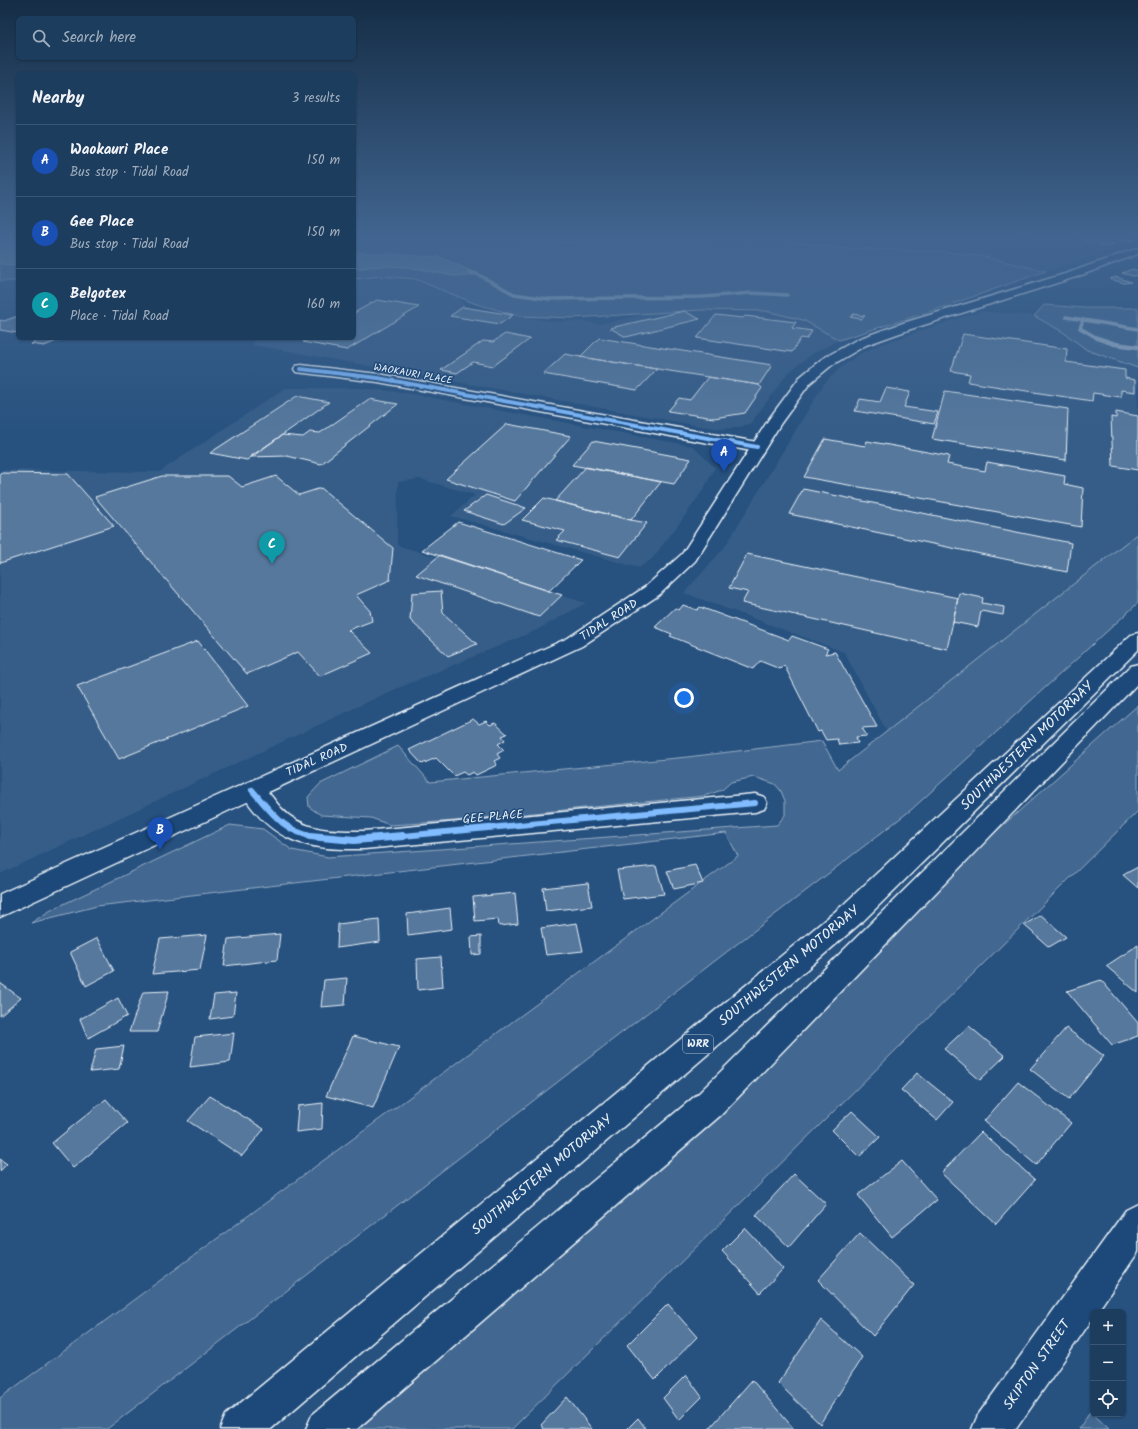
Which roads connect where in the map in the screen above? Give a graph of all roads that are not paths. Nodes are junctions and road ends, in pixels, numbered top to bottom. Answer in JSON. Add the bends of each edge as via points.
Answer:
{"nodes":[{"id":1,"x":979,"y":304,"type":"edge"},
{"id":2,"x":301,"y":370,"type":"dead end"},
{"id":3,"x":757,"y":447,"type":"junction"},
{"id":4,"x":1138,"y":639,"type":"edge"},
{"id":5,"x":1138,"y":671,"type":"edge"},
{"id":6,"x":252,"y":790,"type":"junction"},
{"id":7,"x":755,"y":803,"type":"dead end"},
{"id":8,"x":0,"y":906,"type":"edge"},
{"id":9,"x":1138,"y":1222,"type":"edge"},
{"id":10,"x":240,"y":1429,"type":"edge"},
{"id":11,"x":326,"y":1429,"type":"edge"},
{"id":12,"x":992,"y":1429,"type":"edge"}],
"edges":[{"from":1,"to":3,"type":"main road","name":"TIDAL ROAD","via":[[862,342],[827,362],[805,380]]},
{"from":2,"to":3,"type":"main road","name":"WAOKAURI PLACE","via":[[378,378]]},
{"from":3,"to":6,"type":"main road","name":"TIDAL ROAD","via":[[689,557],[652,591],[610,620],[575,642]]},
{"from":4,"to":10,"type":"main road","name":"SOUTHWESTERN MOTORWAY","number":"WRR","via":[[853,913]]},
{"from":5,"to":11,"type":"main road","name":"SOUTHWESTERN MOTORWAY","via":[[710,1104]]},
{"from":6,"to":7,"type":"main road","name":"GEE PLACE","via":[[284,826],[316,838],[342,840]]},
{"from":6,"to":8,"type":"main road","name":"TIDAL ROAD"},
{"from":9,"to":12,"type":"main road","name":"SKIPTON STREET"}]}
